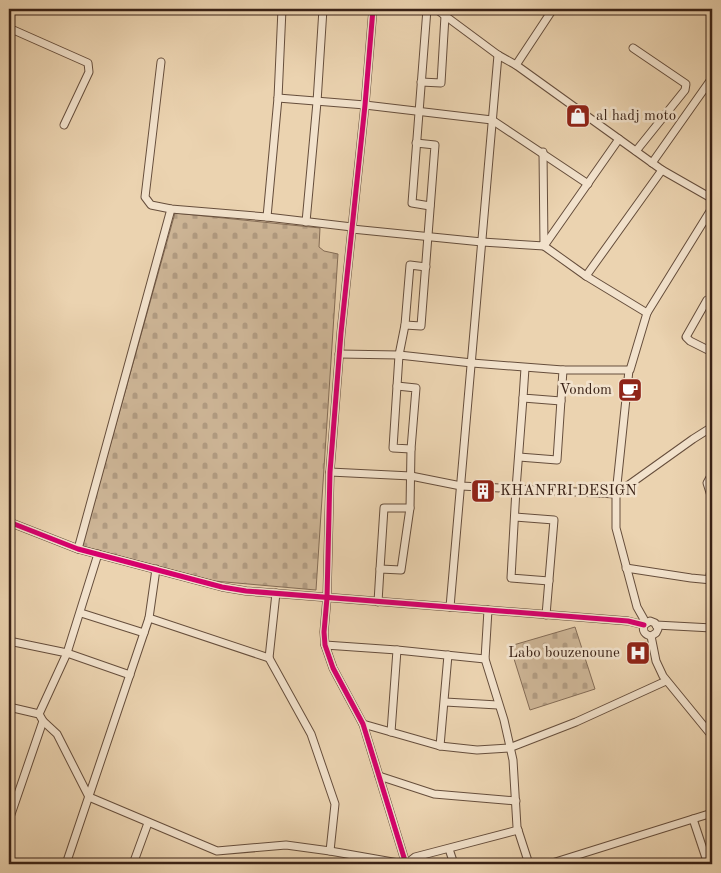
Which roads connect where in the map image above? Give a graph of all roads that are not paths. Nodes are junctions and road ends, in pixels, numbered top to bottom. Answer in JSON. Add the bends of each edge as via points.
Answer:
{"nodes":[{"id":1,"x":282,"y":9,"type":"edge"},
{"id":2,"x":323,"y":9,"type":"edge"},
{"id":3,"x":373,"y":9,"type":"edge"},
{"id":4,"x":427,"y":9,"type":"edge"},
{"id":5,"x":436,"y":9,"type":"edge"},
{"id":6,"x":553,"y":9,"type":"edge"},
{"id":7,"x":446,"y":16,"type":"junction"},
{"id":8,"x":9,"y":28,"type":"edge"},
{"id":9,"x":633,"y":48,"type":"dead end"},
{"id":10,"x":498,"y":55,"type":"junction"},
{"id":11,"x":161,"y":62,"type":"dead end"},
{"id":12,"x":516,"y":65,"type":"junction"},
{"id":13,"x":712,"y":78,"type":"edge"},
{"id":14,"x":421,"y":82,"type":"junction"},
{"id":15,"x":278,"y":98,"type":"junction"},
{"id":16,"x":317,"y":102,"type":"junction"},
{"id":17,"x":365,"y":105,"type":"junction"},
{"id":18,"x":419,"y":111,"type":"junction"},
{"id":19,"x":492,"y":120,"type":"junction"},
{"id":20,"x":64,"y":125,"type":"dead end"},
{"id":21,"x":620,"y":139,"type":"junction"},
{"id":22,"x":416,"y":143,"type":"junction"},
{"id":23,"x":636,"y":151,"type":"junction"},
{"id":24,"x":543,"y":152,"type":"junction"},
{"id":25,"x":652,"y":163,"type":"junction"},
{"id":26,"x":662,"y":170,"type":"junction"},
{"id":27,"x":588,"y":184,"type":"junction"},
{"id":28,"x":712,"y":197,"type":"edge"},
{"id":29,"x":430,"y":206,"type":"junction"},
{"id":30,"x":171,"y":209,"type":"junction"},
{"id":31,"x":712,"y":209,"type":"edge"},
{"id":32,"x":267,"y":217,"type":"junction"},
{"id":33,"x":306,"y":222,"type":"junction"},
{"id":34,"x":352,"y":228,"type":"junction"},
{"id":35,"x":428,"y":237,"type":"junction"},
{"id":36,"x":482,"y":242,"type":"junction"},
{"id":37,"x":544,"y":246,"type":"junction"},
{"id":38,"x":426,"y":266,"type":"junction"},
{"id":39,"x":586,"y":276,"type":"junction"},
{"id":40,"x":708,"y":300,"type":"dead end"},
{"id":41,"x":647,"y":313,"type":"junction"},
{"id":42,"x":405,"y":325,"type":"junction"},
{"id":43,"x":712,"y":352,"type":"edge"},
{"id":44,"x":339,"y":354,"type":"junction"},
{"id":45,"x":399,"y":354,"type":"junction"},
{"id":46,"x":472,"y":363,"type":"junction"},
{"id":47,"x":525,"y":368,"type":"junction"},
{"id":48,"x":562,"y":370,"type":"junction"},
{"id":49,"x":630,"y":370,"type":"junction"},
{"id":50,"x":398,"y":386,"type":"junction"},
{"id":51,"x":523,"y":398,"type":"junction"},
{"id":52,"x":560,"y":400,"type":"junction"},
{"id":53,"x":712,"y":427,"type":"edge"},
{"id":54,"x":411,"y":449,"type":"junction"},
{"id":55,"x":519,"y":457,"type":"junction"},
{"id":56,"x":330,"y":472,"type":"junction"},
{"id":57,"x":712,"y":474,"type":"edge"},
{"id":58,"x":411,"y":476,"type":"junction"},
{"id":59,"x":461,"y":486,"type":"junction"},
{"id":60,"x":516,"y":489,"type":"junction"},
{"id":61,"x":616,"y":494,"type":"junction"},
{"id":62,"x":712,"y":499,"type":"edge"},
{"id":63,"x":410,"y":508,"type":"junction"},
{"id":64,"x":515,"y":517,"type":"junction"},
{"id":65,"x":9,"y":522,"type":"edge"},
{"id":66,"x":78,"y":549,"type":"junction"},
{"id":67,"x":98,"y":554,"type":"junction"},
{"id":68,"x":712,"y":565,"type":"edge"},
{"id":69,"x":626,"y":568,"type":"junction"},
{"id":70,"x":156,"y":569,"type":"junction"},
{"id":71,"x":380,"y":569,"type":"junction"},
{"id":72,"x":711,"y":580,"type":"edge"},
{"id":73,"x":549,"y":581,"type":"junction"},
{"id":74,"x":276,"y":594,"type":"junction"},
{"id":75,"x":327,"y":598,"type":"junction"},
{"id":76,"x":378,"y":602,"type":"junction"},
{"id":77,"x":450,"y":607,"type":"junction"},
{"id":78,"x":488,"y":610,"type":"junction"},
{"id":79,"x":80,"y":613,"type":"junction"},
{"id":80,"x":546,"y":614,"type":"junction"},
{"id":81,"x":149,"y":618,"type":"junction"},
{"id":82,"x":645,"y":624,"type":"junction"},
{"id":83,"x":656,"y":625,"type":"junction"},
{"id":84,"x":712,"y":628,"type":"edge"},
{"id":85,"x":144,"y":633,"type":"junction"},
{"id":86,"x":651,"y":636,"type":"junction"},
{"id":87,"x":9,"y":642,"type":"edge"},
{"id":88,"x":325,"y":646,"type":"junction"},
{"id":89,"x":397,"y":650,"type":"junction"},
{"id":90,"x":67,"y":653,"type":"junction"},
{"id":91,"x":448,"y":655,"type":"junction"},
{"id":92,"x":269,"y":658,"type":"junction"},
{"id":93,"x":485,"y":659,"type":"junction"},
{"id":94,"x":130,"y":675,"type":"junction"},
{"id":95,"x":666,"y":681,"type":"junction"},
{"id":96,"x":445,"y":702,"type":"junction"},
{"id":97,"x":498,"y":705,"type":"junction"},
{"id":98,"x":9,"y":707,"type":"edge"},
{"id":99,"x":41,"y":718,"type":"junction"},
{"id":100,"x":362,"y":724,"type":"junction"},
{"id":101,"x":391,"y":732,"type":"junction"},
{"id":102,"x":712,"y":736,"type":"edge"},
{"id":103,"x":440,"y":746,"type":"junction"},
{"id":104,"x":509,"y":748,"type":"junction"},
{"id":105,"x":379,"y":776,"type":"junction"},
{"id":106,"x":89,"y":797,"type":"junction"},
{"id":107,"x":516,"y":801,"type":"junction"},
{"id":108,"x":712,"y":813,"type":"edge"},
{"id":109,"x":693,"y":819,"type":"junction"},
{"id":110,"x":9,"y":820,"type":"edge"},
{"id":111,"x":148,"y":823,"type":"junction"},
{"id":112,"x":518,"y":830,"type":"junction"},
{"id":113,"x":449,"y":849,"type":"junction"},
{"id":114,"x":330,"y":851,"type":"junction"},
{"id":115,"x":66,"y":864,"type":"edge"},
{"id":116,"x":133,"y":864,"type":"edge"},
{"id":117,"x":405,"y":864,"type":"edge"},
{"id":118,"x":454,"y":864,"type":"edge"},
{"id":119,"x":529,"y":864,"type":"edge"},
{"id":120,"x":549,"y":864,"type":"edge"},
{"id":121,"x":710,"y":864,"type":"edge"}],
"edges":[{"from":1,"to":15,"type":"street"},
{"from":2,"to":16,"type":"street"},
{"from":3,"to":17,"type":"street"},
{"from":4,"to":14,"type":"street"},
{"from":5,"to":7,"type":"street"},
{"from":6,"to":12,"type":"street"},
{"from":7,"to":10,"type":"street"},
{"from":7,"to":14,"type":"street","via":[[441,83]]},
{"from":8,"to":20,"type":"street","via":[[88,63],[89,72]]},
{"from":9,"to":23,"type":"street","via":[[686,84],[685,90]]},
{"from":10,"to":12,"type":"street"},
{"from":10,"to":19,"type":"street"},
{"from":11,"to":30,"type":"street","via":[[145,197],[151,205]]},
{"from":12,"to":21,"type":"street"},
{"from":13,"to":25,"type":"street"},
{"from":14,"to":18,"type":"street"},
{"from":15,"to":16,"type":"street"},
{"from":15,"to":32,"type":"street"},
{"from":16,"to":17,"type":"street"},
{"from":16,"to":33,"type":"street"},
{"from":17,"to":18,"type":"street"},
{"from":17,"to":34,"type":"street"},
{"from":18,"to":19,"type":"street"},
{"from":18,"to":22,"type":"street"},
{"from":19,"to":24,"type":"street"},
{"from":19,"to":36,"type":"street"},
{"from":21,"to":23,"type":"street"},
{"from":21,"to":27,"type":"street"},
{"from":22,"to":29,"type":"street","via":[[412,203]]},
{"from":22,"to":29,"type":"street","via":[[435,145]]},
{"from":23,"to":25,"type":"street"},
{"from":24,"to":27,"type":"street"},
{"from":24,"to":37,"type":"street"},
{"from":25,"to":26,"type":"street"},
{"from":26,"to":28,"type":"street"},
{"from":26,"to":39,"type":"street"},
{"from":27,"to":37,"type":"street"},
{"from":28,"to":31,"type":"street","via":[[709,204]]},
{"from":29,"to":35,"type":"street"},
{"from":30,"to":32,"type":"street"},
{"from":30,"to":66,"type":"street"},
{"from":31,"to":41,"type":"street"},
{"from":32,"to":33,"type":"street"},
{"from":33,"to":34,"type":"street"},
{"from":34,"to":35,"type":"street"},
{"from":34,"to":44,"type":"street"},
{"from":35,"to":36,"type":"street"},
{"from":35,"to":38,"type":"street"},
{"from":36,"to":37,"type":"street"},
{"from":36,"to":46,"type":"street"},
{"from":37,"to":39,"type":"street"},
{"from":38,"to":42,"type":"street","via":[[410,265]]},
{"from":38,"to":42,"type":"street","via":[[421,326]]},
{"from":39,"to":41,"type":"street"},
{"from":40,"to":43,"type":"street","via":[[686,337]]},
{"from":41,"to":49,"type":"street"},
{"from":42,"to":45,"type":"street"},
{"from":44,"to":45,"type":"street"},
{"from":44,"to":56,"type":"street"},
{"from":45,"to":46,"type":"street"},
{"from":45,"to":50,"type":"street"},
{"from":46,"to":47,"type":"street"},
{"from":46,"to":59,"type":"street"},
{"from":47,"to":48,"type":"street"},
{"from":47,"to":51,"type":"street"},
{"from":48,"to":49,"type":"street"},
{"from":48,"to":52,"type":"street"},
{"from":49,"to":61,"type":"street"},
{"from":50,"to":54,"type":"street","via":[[416,388]]},
{"from":50,"to":54,"type":"street","via":[[392,448]]},
{"from":51,"to":52,"type":"street"},
{"from":51,"to":55,"type":"street"},
{"from":52,"to":55,"type":"street","via":[[557,460]]},
{"from":53,"to":61,"type":"street"},
{"from":54,"to":58,"type":"street"},
{"from":55,"to":60,"type":"street"},
{"from":56,"to":58,"type":"street"},
{"from":56,"to":75,"type":"street"},
{"from":57,"to":62,"type":"street","via":[[707,483]]},
{"from":58,"to":59,"type":"street"},
{"from":58,"to":63,"type":"street"},
{"from":59,"to":60,"type":"street"},
{"from":59,"to":77,"type":"street"},
{"from":60,"to":61,"type":"street"},
{"from":60,"to":64,"type":"street"},
{"from":61,"to":69,"type":"street","via":[[616,528]]},
{"from":63,"to":71,"type":"street","via":[[401,570]]},
{"from":63,"to":71,"type":"street","via":[[384,508]]},
{"from":64,"to":73,"type":"street","via":[[511,578]]},
{"from":64,"to":73,"type":"street","via":[[554,520]]},
{"from":65,"to":66,"type":"street"},
{"from":66,"to":67,"type":"street"},
{"from":67,"to":70,"type":"street"},
{"from":67,"to":79,"type":"street"},
{"from":68,"to":72,"type":"street"},
{"from":69,"to":72,"type":"street"},
{"from":69,"to":82,"type":"street"},
{"from":70,"to":74,"type":"street","via":[[222,587]]},
{"from":70,"to":81,"type":"street"},
{"from":71,"to":76,"type":"street"},
{"from":73,"to":80,"type":"street"},
{"from":74,"to":75,"type":"street"},
{"from":74,"to":92,"type":"street"},
{"from":75,"to":76,"type":"street"},
{"from":75,"to":88,"type":"street"},
{"from":76,"to":77,"type":"street"},
{"from":77,"to":78,"type":"street"},
{"from":78,"to":80,"type":"street"},
{"from":78,"to":93,"type":"street"},
{"from":79,"to":85,"type":"street"},
{"from":79,"to":90,"type":"street"},
{"from":80,"to":82,"type":"street"},
{"from":81,"to":85,"type":"street"},
{"from":81,"to":92,"type":"street"},
{"from":82,"to":83,"type":"street","via":[[652,622]]},
{"from":82,"to":86,"type":"street","via":[[644,632]]},
{"from":83,"to":84,"type":"street"},
{"from":83,"to":86,"type":"street","via":[[657,631]]},
{"from":85,"to":94,"type":"street"},
{"from":86,"to":95,"type":"street","via":[[656,661]]},
{"from":87,"to":90,"type":"street"},
{"from":88,"to":89,"type":"street"},
{"from":88,"to":100,"type":"street"},
{"from":89,"to":91,"type":"street"},
{"from":89,"to":101,"type":"street"},
{"from":90,"to":94,"type":"street"},
{"from":90,"to":99,"type":"street"},
{"from":91,"to":93,"type":"street"},
{"from":91,"to":96,"type":"street"},
{"from":92,"to":114,"type":"street","via":[[311,734],[335,804]]},
{"from":93,"to":97,"type":"street"},
{"from":94,"to":106,"type":"street"},
{"from":95,"to":102,"type":"street"},
{"from":95,"to":104,"type":"street"},
{"from":96,"to":97,"type":"street"},
{"from":96,"to":103,"type":"street"},
{"from":97,"to":104,"type":"street"},
{"from":98,"to":99,"type":"street"},
{"from":99,"to":106,"type":"street","via":[[57,734]]},
{"from":99,"to":110,"type":"street"},
{"from":100,"to":101,"type":"street"},
{"from":100,"to":105,"type":"street"},
{"from":101,"to":103,"type":"street"},
{"from":103,"to":104,"type":"street","via":[[477,750]]},
{"from":104,"to":107,"type":"street"},
{"from":105,"to":107,"type":"street","via":[[434,794]]},
{"from":105,"to":117,"type":"street"},
{"from":106,"to":111,"type":"street"},
{"from":106,"to":115,"type":"street"},
{"from":107,"to":112,"type":"street"},
{"from":108,"to":109,"type":"street"},
{"from":109,"to":120,"type":"street"},
{"from":109,"to":121,"type":"street"},
{"from":111,"to":114,"type":"street","via":[[217,852],[286,845]]},
{"from":111,"to":116,"type":"street"},
{"from":112,"to":113,"type":"street"},
{"from":112,"to":119,"type":"street"},
{"from":113,"to":117,"type":"street","via":[[415,856]]},
{"from":113,"to":118,"type":"street"},
{"from":114,"to":117,"type":"street"}]}
